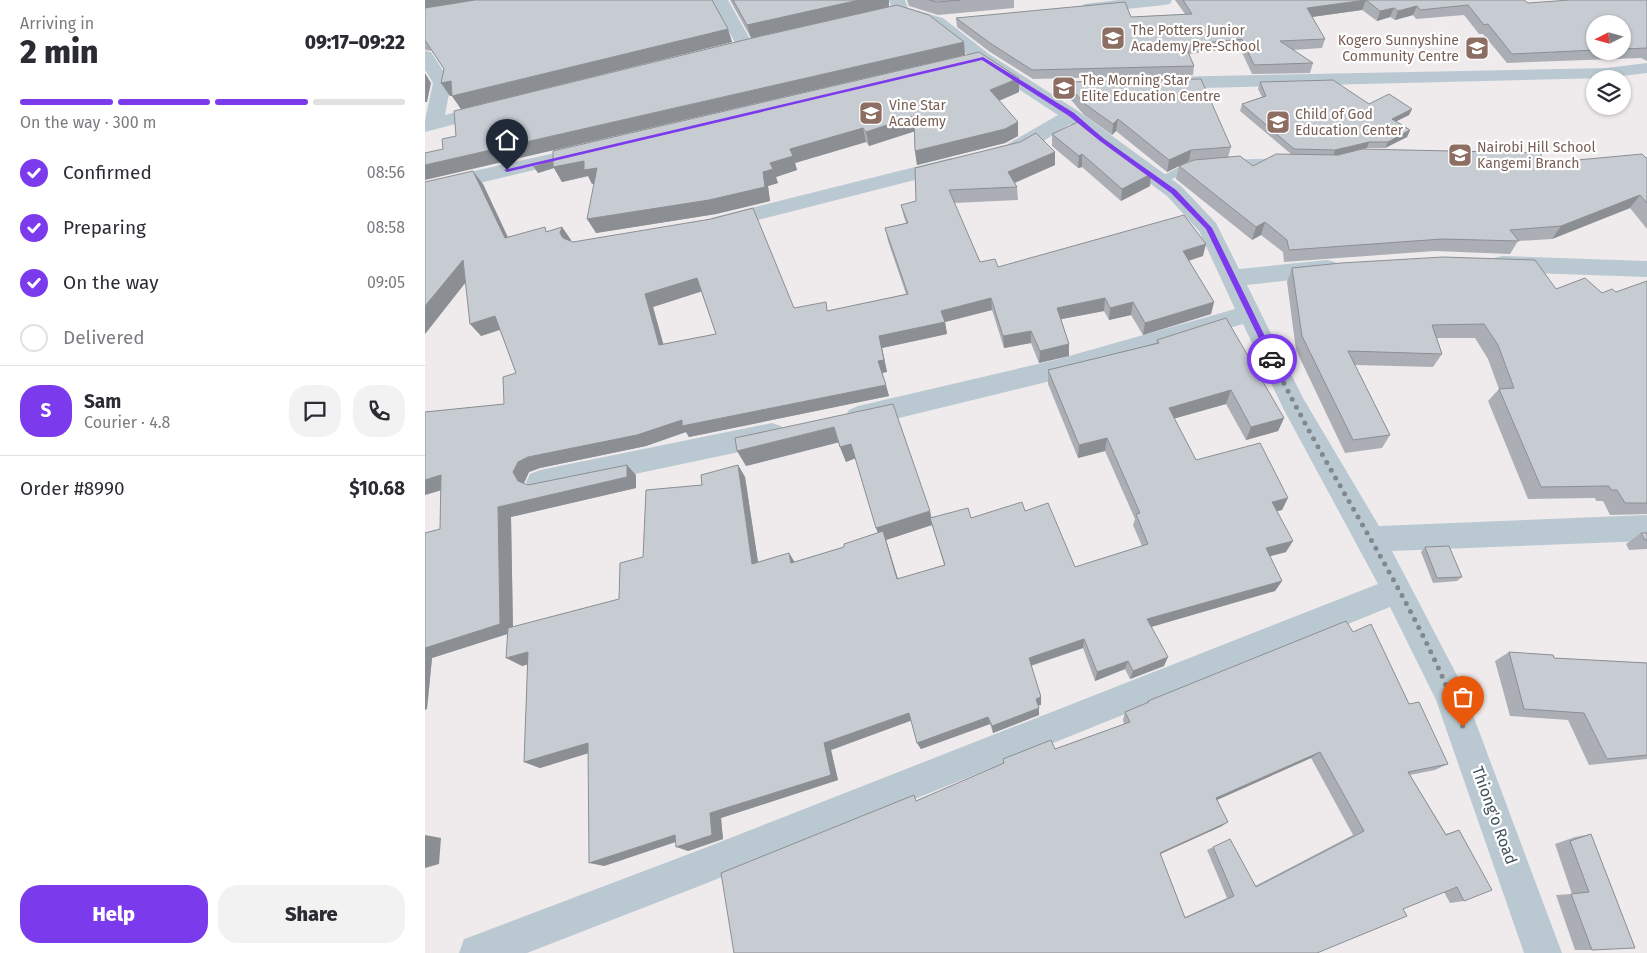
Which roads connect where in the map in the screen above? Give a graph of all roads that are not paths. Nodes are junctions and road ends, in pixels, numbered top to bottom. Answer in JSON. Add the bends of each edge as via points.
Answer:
{"nodes":[{"id":1,"x":720,"y":0,"type":"edge"},
{"id":2,"x":1164,"y":0,"type":"edge"},
{"id":3,"x":892,"y":9,"type":"edge"},
{"id":4,"x":1075,"y":10,"type":"edge"},
{"id":5,"x":963,"y":20,"type":"edge"},
{"id":6,"x":937,"y":22,"type":"junction"},
{"id":7,"x":765,"y":41,"type":"edge"},
{"id":8,"x":425,"y":56,"type":"edge"},
{"id":9,"x":1647,"y":68,"type":"edge"},
{"id":10,"x":1144,"y":83,"type":"edge"},
{"id":11,"x":1057,"y":86,"type":"dead end"},
{"id":12,"x":1028,"y":87,"type":"junction"},
{"id":13,"x":505,"y":106,"type":"edge"},
{"id":14,"x":1071,"y":115,"type":"junction"},
{"id":15,"x":430,"y":125,"type":"edge"},
{"id":16,"x":607,"y":147,"type":"edge"},
{"id":17,"x":1293,"y":162,"type":"edge"},
{"id":18,"x":1158,"y":181,"type":"junction"},
{"id":19,"x":425,"y":189,"type":"edge"},
{"id":20,"x":697,"y":227,"type":"edge"},
{"id":21,"x":1484,"y":263,"type":"edge"},
{"id":22,"x":1344,"y":266,"type":"edge"},
{"id":23,"x":1647,"y":269,"type":"edge"},
{"id":24,"x":1234,"y":278,"type":"junction"},
{"id":25,"x":1251,"y":313,"type":"junction"},
{"id":26,"x":833,"y":422,"type":"edge"},
{"id":27,"x":794,"y":430,"type":"edge"},
{"id":28,"x":540,"y":482,"type":"edge"},
{"id":29,"x":1647,"y":528,"type":"edge"},
{"id":30,"x":1371,"y":539,"type":"junction"},
{"id":31,"x":1397,"y":590,"type":"junction"},
{"id":32,"x":478,"y":953,"type":"edge"},
{"id":33,"x":1543,"y":953,"type":"edge"}],
"edges":[{"from":1,"to":7,"type":"street","via":[[737,48]]},
{"from":2,"to":4,"type":"street"},
{"from":3,"to":6,"type":"street","name":"Thiong'o Road"},
{"from":5,"to":6,"type":"street"},
{"from":6,"to":12,"type":"street","name":"Thiong'o Road","via":[[973,60]]},
{"from":8,"to":15,"type":"street","via":[[442,83]]},
{"from":9,"to":10,"type":"street","via":[[1606,73]]},
{"from":11,"to":12,"type":"street"},
{"from":12,"to":14,"type":"street","name":"Thiong'o Road"},
{"from":13,"to":15,"type":"street"},
{"from":14,"to":18,"type":"street","name":"Thiong'o Road"},
{"from":14,"to":20,"type":"street","via":[[1013,149]]},
{"from":16,"to":19,"type":"street"},
{"from":17,"to":18,"type":"lane","via":[[1189,167]]},
{"from":18,"to":24,"type":"street","name":"Thiong'o Road","via":[[1174,192],[1209,228]]},
{"from":21,"to":23,"type":"street"},
{"from":22,"to":24,"type":"street"},
{"from":24,"to":25,"type":"street","name":"Thiong'o Road"},
{"from":25,"to":26,"type":"street","via":[[1006,384]]},
{"from":25,"to":30,"type":"street","name":"Thiong'o Road","via":[[1293,403]]},
{"from":27,"to":28,"type":"street"},
{"from":29,"to":30,"type":"street"},
{"from":30,"to":31,"type":"street","name":"Thiong'o Road"},
{"from":31,"to":32,"type":"street"},
{"from":31,"to":33,"type":"street","name":"Thiong'o Road","via":[[1450,694]]}]}
